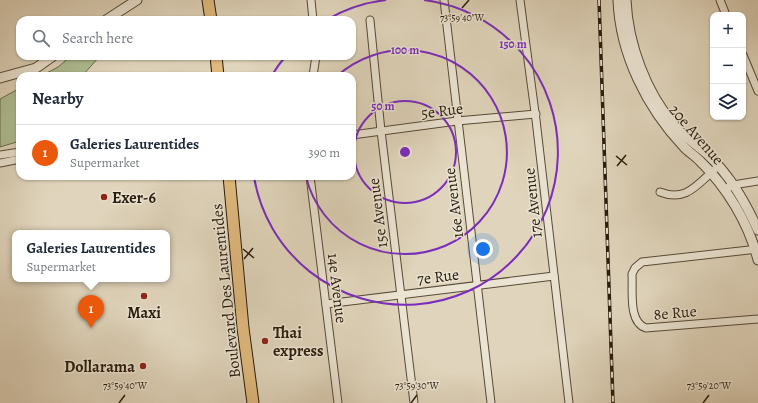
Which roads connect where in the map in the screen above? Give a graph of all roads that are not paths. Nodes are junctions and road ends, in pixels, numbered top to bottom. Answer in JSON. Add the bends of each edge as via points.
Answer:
{"nodes":[{"id":1,"x":136,"y":0,"type":"edge"},
{"id":2,"x":208,"y":0,"type":"edge"},
{"id":3,"x":312,"y":0,"type":"edge"},
{"id":4,"x":444,"y":0,"type":"edge"},
{"id":5,"x":520,"y":0,"type":"edge"},
{"id":6,"x":618,"y":0,"type":"edge"},
{"id":7,"x":626,"y":0,"type":"edge"},
{"id":8,"x":720,"y":0,"type":"edge"},
{"id":9,"x":725,"y":12,"type":"edge"},
{"id":10,"x":112,"y":16,"type":"edge"},
{"id":11,"x":210,"y":16,"type":"edge"},
{"id":12,"x":313,"y":16,"type":"edge"},
{"id":13,"x":370,"y":20,"type":"dead end"},
{"id":14,"x":47,"y":60,"type":"edge"},
{"id":15,"x":216,"y":60,"type":"edge"},
{"id":16,"x":315,"y":60,"type":"edge"},
{"id":17,"x":746,"y":62,"type":"edge"},
{"id":18,"x":22,"y":72,"type":"edge"},
{"id":19,"x":218,"y":72,"type":"edge"},
{"id":20,"x":314,"y":72,"type":"edge"},
{"id":21,"x":16,"y":74,"type":"edge"},
{"id":22,"x":0,"y":78,"type":"edge"},
{"id":23,"x":758,"y":91,"type":"edge"},
{"id":24,"x":536,"y":114,"type":"junction"},
{"id":25,"x":457,"y":121,"type":"junction"},
{"id":26,"x":381,"y":132,"type":"junction"},
{"id":27,"x":356,"y":135,"type":"edge"},
{"id":28,"x":16,"y":153,"type":"edge"},
{"id":29,"x":0,"y":155,"type":"edge"},
{"id":30,"x":16,"y":160,"type":"edge"},
{"id":31,"x":0,"y":163,"type":"edge"},
{"id":32,"x":718,"y":166,"type":"junction"},
{"id":33,"x":711,"y":173,"type":"junction"},
{"id":34,"x":229,"y":180,"type":"edge"},
{"id":35,"x":310,"y":180,"type":"edge"},
{"id":36,"x":758,"y":181,"type":"edge"},
{"id":37,"x":729,"y":187,"type":"junction"},
{"id":38,"x":660,"y":192,"type":"dead end"},
{"id":39,"x":758,"y":230,"type":"edge"},
{"id":40,"x":757,"y":249,"type":"edge"},
{"id":41,"x":758,"y":260,"type":"edge"},
{"id":42,"x":554,"y":276,"type":"junction"},
{"id":43,"x":477,"y":286,"type":"junction"},
{"id":44,"x":401,"y":294,"type":"junction"},
{"id":45,"x":326,"y":304,"type":"junction"},
{"id":46,"x":758,"y":319,"type":"edge"},
{"id":47,"x":253,"y":403,"type":"edge"},
{"id":48,"x":338,"y":403,"type":"edge"},
{"id":49,"x":414,"y":403,"type":"edge"},
{"id":50,"x":491,"y":403,"type":"edge"},
{"id":51,"x":569,"y":403,"type":"edge"}],
"edges":[{"from":1,"to":10,"type":"street"},
{"from":2,"to":11,"type":"main road"},
{"from":3,"to":12,"type":"street"},
{"from":4,"to":25,"type":"street","name":"16e Avenue"},
{"from":5,"to":24,"type":"street","name":"17e Avenue"},
{"from":6,"to":33,"type":"street","name":"20e Avenue","via":[[624,41],[631,64],[643,88],[670,130]]},
{"from":7,"to":32,"type":"street","name":"20e Avenue","via":[[632,38],[648,85],[675,126]]},
{"from":8,"to":9,"type":"street"},
{"from":13,"to":26,"type":"street","name":"15e Avenue"},
{"from":14,"to":18,"type":"street","via":[[36,68]]},
{"from":15,"to":19,"type":"main road"},
{"from":16,"to":20,"type":"street"},
{"from":17,"to":23,"type":"street"},
{"from":21,"to":22,"type":"street"},
{"from":24,"to":25,"type":"street","name":"5e Rue"},
{"from":24,"to":42,"type":"street","name":"17e Avenue"},
{"from":25,"to":26,"type":"street","name":"5e Rue"},
{"from":25,"to":43,"type":"street","name":"16e Avenue"},
{"from":26,"to":27,"type":"street","name":"5e Rue"},
{"from":26,"to":44,"type":"street","name":"15e Avenue"},
{"from":28,"to":29,"type":"street"},
{"from":30,"to":31,"type":"street"},
{"from":32,"to":33,"type":"street"},
{"from":32,"to":37,"type":"street","name":"20e Avenue"},
{"from":33,"to":37,"type":"street","name":"20e Avenue"},
{"from":33,"to":38,"type":"street","via":[[689,192],[678,196]]},
{"from":34,"to":47,"type":"main road","name":"Boulevard Des Laurentides","via":[[243,328]]},
{"from":35,"to":45,"type":"street","name":"14e Avenue"},
{"from":36,"to":37,"type":"street"},
{"from":37,"to":39,"type":"street","name":"20e Avenue"},
{"from":37,"to":40,"type":"street","name":"20e Avenue","via":[[735,206]]},
{"from":40,"to":41,"type":"street","name":"20e Avenue"},
{"from":40,"to":46,"type":"street","name":"8e Rue","via":[[642,262],[632,274],[634,319],[642,327]]},
{"from":42,"to":43,"type":"street","name":"7e Rue"},
{"from":42,"to":51,"type":"street","name":"17e Avenue"},
{"from":43,"to":44,"type":"street","name":"7e Rue"},
{"from":43,"to":50,"type":"street","name":"16e Avenue"},
{"from":44,"to":45,"type":"street","name":"7e Rue"},
{"from":44,"to":49,"type":"street","name":"15e Avenue"},
{"from":45,"to":48,"type":"street","name":"14e Avenue"}]}
